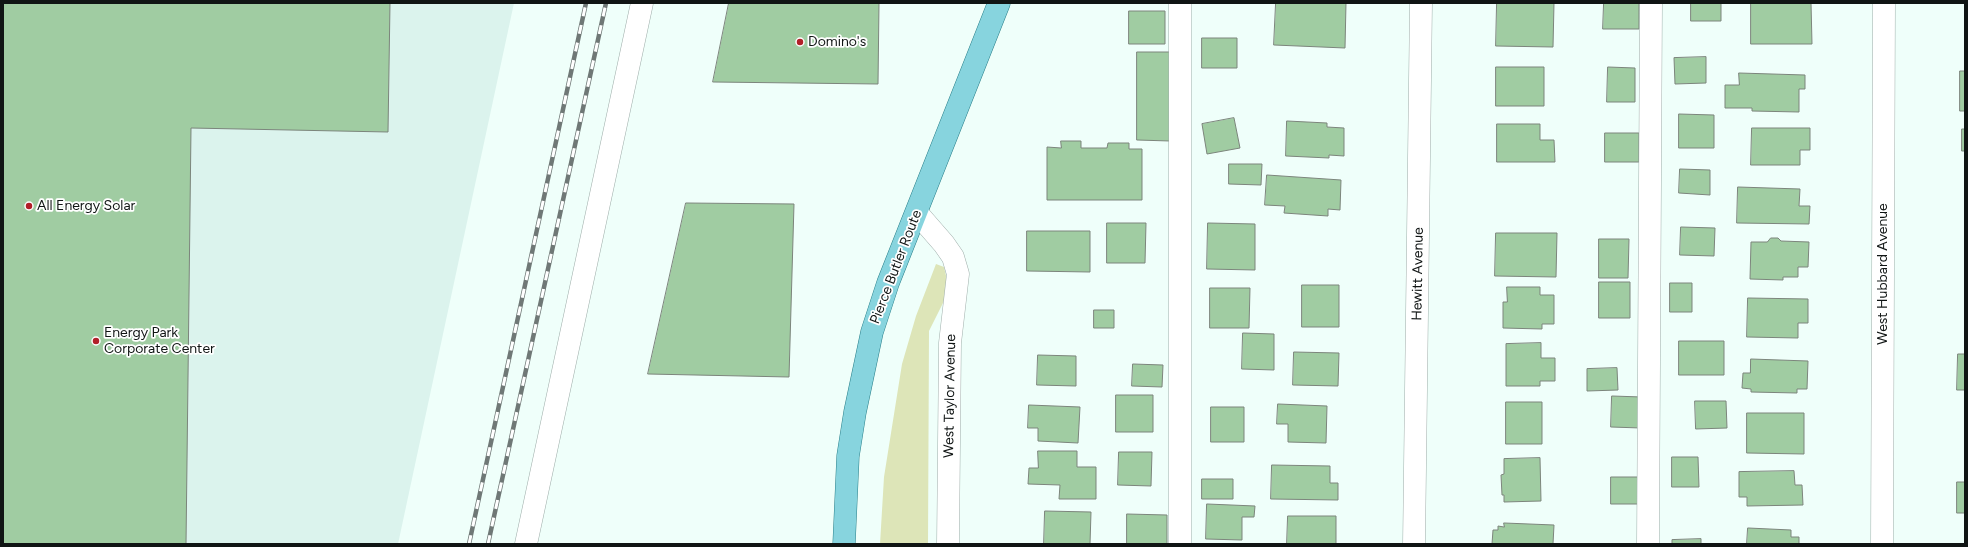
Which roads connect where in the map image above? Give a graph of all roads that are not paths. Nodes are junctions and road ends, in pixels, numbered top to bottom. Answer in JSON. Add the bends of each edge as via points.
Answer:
{"nodes":[{"id":1,"x":642,"y":3,"type":"edge"},
{"id":2,"x":1000,"y":3,"type":"edge"},
{"id":3,"x":1180,"y":3,"type":"edge"},
{"id":4,"x":1421,"y":3,"type":"edge"},
{"id":5,"x":1651,"y":3,"type":"edge"},
{"id":6,"x":1884,"y":3,"type":"edge"},
{"id":7,"x":917,"y":213,"type":"junction"},
{"id":8,"x":526,"y":544,"type":"edge"},
{"id":9,"x":844,"y":544,"type":"edge"},
{"id":10,"x":948,"y":544,"type":"edge"},
{"id":11,"x":1180,"y":544,"type":"edge"},
{"id":12,"x":1414,"y":544,"type":"edge"},
{"id":13,"x":1648,"y":544,"type":"edge"},
{"id":14,"x":1882,"y":544,"type":"edge"}],
"edges":[{"from":1,"to":8,"type":"street"},
{"from":2,"to":7,"type":"main road","name":"Pierce Butler Route"},
{"from":3,"to":11,"type":"street"},
{"from":4,"to":12,"type":"street","name":"Hewitt Avenue"},
{"from":5,"to":13,"type":"street"},
{"from":6,"to":14,"type":"street","name":"West Hubbard Avenue"},
{"from":7,"to":9,"type":"main road","name":"Pierce Butler Route","via":[[888,283],[863,369],[848,456]]},
{"from":7,"to":10,"type":"street","name":"West Taylor Avenue","via":[[953,257],[958,274],[950,343]]}]}
